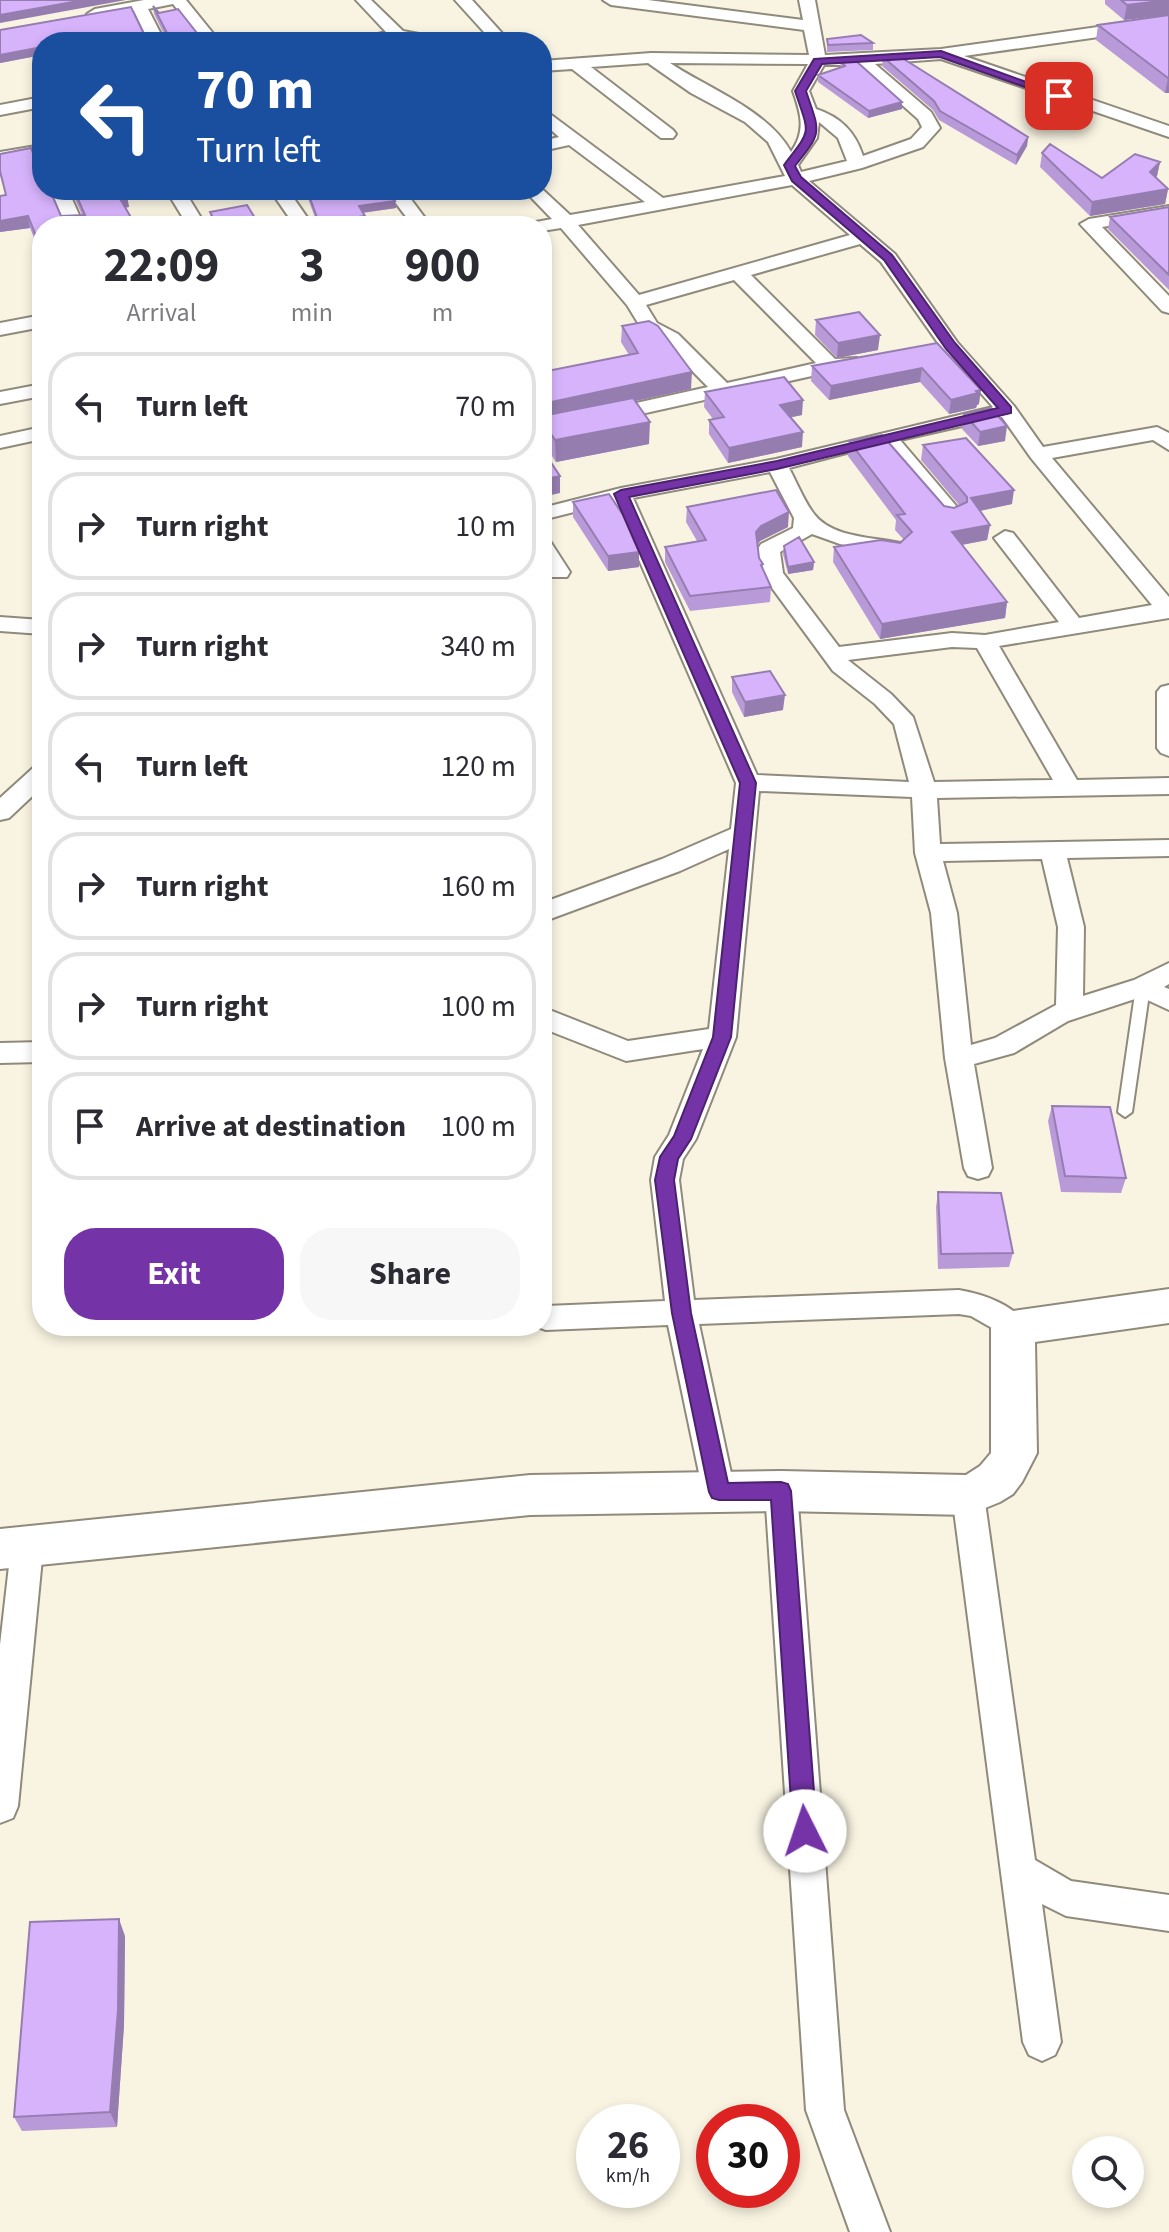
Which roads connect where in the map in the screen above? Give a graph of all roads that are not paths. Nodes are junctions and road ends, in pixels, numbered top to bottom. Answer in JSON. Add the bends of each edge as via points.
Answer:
{"nodes":[{"id":1,"x":169,"y":0,"type":"edge"},
{"id":2,"x":178,"y":0,"type":"edge"},
{"id":3,"x":463,"y":0,"type":"edge"},
{"id":4,"x":611,"y":0,"type":"edge"},
{"id":5,"x":807,"y":0,"type":"edge"},
{"id":6,"x":363,"y":1,"type":"edge"},
{"id":7,"x":139,"y":6,"type":"junction"},
{"id":8,"x":77,"y":17,"type":"edge"},
{"id":9,"x":1169,"y":22,"type":"edge"},
{"id":10,"x":812,"y":26,"type":"junction"},
{"id":11,"x":152,"y":32,"type":"edge"},
{"id":12,"x":204,"y":32,"type":"edge"},
{"id":13,"x":395,"y":32,"type":"edge"},
{"id":14,"x":493,"y":32,"type":"edge"},
{"id":15,"x":941,"y":54,"type":"junction"},
{"id":16,"x":651,"y":58,"type":"junction"},
{"id":17,"x":740,"y":58,"type":"junction"},
{"id":18,"x":861,"y":60,"type":"junction"},
{"id":19,"x":818,"y":61,"type":"junction"},
{"id":20,"x":576,"y":64,"type":"junction"},
{"id":21,"x":552,"y":65,"type":"edge"},
{"id":22,"x":697,"y":89,"type":"junction"},
{"id":23,"x":32,"y":104,"type":"edge"},
{"id":24,"x":0,"y":110,"type":"edge"},
{"id":25,"x":809,"y":112,"type":"junction"},
{"id":26,"x":552,"y":122,"type":"edge"},
{"id":27,"x":1169,"y":124,"type":"edge"},
{"id":28,"x":1148,"y":127,"type":"junction"},
{"id":29,"x":1169,"y":132,"type":"edge"},
{"id":30,"x":667,"y":134,"type":"dead end"},
{"id":31,"x":572,"y":139,"type":"junction"},
{"id":32,"x":552,"y":144,"type":"edge"},
{"id":33,"x":32,"y":152,"type":"edge"},
{"id":34,"x":0,"y":157,"type":"edge"},
{"id":35,"x":856,"y":164,"type":"junction"},
{"id":36,"x":793,"y":172,"type":"junction"},
{"id":37,"x":543,"y":200,"type":"edge"},
{"id":38,"x":657,"y":202,"type":"junction"},
{"id":39,"x":1169,"y":211,"type":"edge"},
{"id":40,"x":565,"y":221,"type":"junction"},
{"id":41,"x":552,"y":224,"type":"edge"},
{"id":42,"x":864,"y":237,"type":"junction"},
{"id":43,"x":738,"y":273,"type":"junction"},
{"id":44,"x":635,"y":302,"type":"junction"},
{"id":45,"x":1169,"y":307,"type":"edge"},
{"id":46,"x":32,"y":323,"type":"edge"},
{"id":47,"x":0,"y":328,"type":"edge"},
{"id":48,"x":950,"y":346,"type":"junction"},
{"id":49,"x":921,"y":350,"type":"edge"},
{"id":50,"x":877,"y":358,"type":"edge"},
{"id":51,"x":830,"y":366,"type":"junction"},
{"id":52,"x":32,"y":392,"type":"edge"},
{"id":53,"x":724,"y":392,"type":"junction"},
{"id":54,"x":0,"y":398,"type":"edge"},
{"id":55,"x":1007,"y":410,"type":"junction"},
{"id":56,"x":552,"y":428,"type":"edge"},
{"id":57,"x":32,"y":435,"type":"edge"},
{"id":58,"x":886,"y":437,"type":"junction"},
{"id":59,"x":0,"y":442,"type":"edge"},
{"id":60,"x":1169,"y":444,"type":"edge"},
{"id":61,"x":1038,"y":454,"type":"junction"},
{"id":62,"x":777,"y":465,"type":"junction"},
{"id":63,"x":621,"y":494,"type":"junction"},
{"id":64,"x":552,"y":511,"type":"edge"},
{"id":65,"x":952,"y":514,"type":"edge"},
{"id":66,"x":805,"y":518,"type":"junction"},
{"id":67,"x":1005,"y":538,"type":"dead end"},
{"id":68,"x":897,"y":549,"type":"edge"},
{"id":69,"x":552,"y":561,"type":"edge"},
{"id":70,"x":559,"y":572,"type":"dead end"},
{"id":71,"x":1168,"y":610,"type":"edge"},
{"id":72,"x":0,"y":624,"type":"edge"},
{"id":73,"x":32,"y":626,"type":"edge"},
{"id":74,"x":1075,"y":628,"type":"junction"},
{"id":75,"x":985,"y":642,"type":"junction"},
{"id":76,"x":833,"y":655,"type":"junction"},
{"id":77,"x":1169,"y":692,"type":"edge"},
{"id":78,"x":1169,"y":748,"type":"edge"},
{"id":79,"x":748,"y":783,"type":"junction"},
{"id":80,"x":32,"y":784,"type":"edge"},
{"id":81,"x":1169,"y":786,"type":"edge"},
{"id":82,"x":1070,"y":788,"type":"junction"},
{"id":83,"x":924,"y":790,"type":"junction"},
{"id":84,"x":0,"y":812,"type":"edge"},
{"id":85,"x":743,"y":833,"type":"junction"},
{"id":86,"x":1169,"y":848,"type":"edge"},
{"id":87,"x":1052,"y":850,"type":"junction"},
{"id":88,"x":928,"y":853,"type":"junction"},
{"id":89,"x":552,"y":909,"type":"edge"},
{"id":90,"x":1169,"y":972,"type":"edge"},
{"id":91,"x":1143,"y":987,"type":"junction"},
{"id":92,"x":1169,"y":1001,"type":"edge"},
{"id":93,"x":1069,"y":1010,"type":"junction"},
{"id":94,"x":552,"y":1021,"type":"edge"},
{"id":95,"x":722,"y":1037,"type":"junction"},
{"id":96,"x":32,"y":1052,"type":"edge"},
{"id":97,"x":0,"y":1053,"type":"edge"},
{"id":98,"x":959,"y":1058,"type":"junction"},
{"id":99,"x":1125,"y":1112,"type":"dead end"},
{"id":100,"x":978,"y":1168,"type":"dead end"},
{"id":101,"x":1169,"y":1306,"type":"edge"},
{"id":102,"x":681,"y":1313,"type":"junction"},
{"id":103,"x":552,"y":1318,"type":"edge"},
{"id":104,"x":1013,"y":1328,"type":"junction"},
{"id":105,"x":781,"y":1491,"type":"junction"},
{"id":106,"x":719,"y":1492,"type":"junction"},
{"id":107,"x":968,"y":1495,"type":"junction"},
{"id":108,"x":13,"y":1549,"type":"edge"},
{"id":109,"x":0,"y":1806,"type":"edge"},
{"id":110,"x":1019,"y":1870,"type":"junction"},
{"id":111,"x":1169,"y":1913,"type":"edge"},
{"id":112,"x":1042,"y":2042,"type":"dead end"},
{"id":113,"x":870,"y":2232,"type":"edge"}],
"edges":[{"from":1,"to":7,"type":"street"},
{"from":2,"to":12,"type":"street"},
{"from":3,"to":14,"type":"street"},
{"from":4,"to":10,"type":"street"},
{"from":5,"to":10,"type":"street"},
{"from":6,"to":13,"type":"street"},
{"from":7,"to":8,"type":"street"},
{"from":7,"to":11,"type":"street"},
{"from":9,"to":15,"type":"street"},
{"from":10,"to":19,"type":"street"},
{"from":15,"to":18,"type":"street"},
{"from":15,"to":28,"type":"street"},
{"from":16,"to":17,"type":"street"},
{"from":16,"to":20,"type":"street"},
{"from":16,"to":22,"type":"street"},
{"from":17,"to":19,"type":"street"},
{"from":17,"to":22,"type":"street"},
{"from":18,"to":19,"type":"street"},
{"from":18,"to":35,"type":"street","via":[[925,116],[931,128],[917,143]]},
{"from":19,"to":25,"type":"street","via":[[801,91]]},
{"from":20,"to":21,"type":"street"},
{"from":20,"to":30,"type":"street"},
{"from":22,"to":36,"type":"street","via":[[751,118],[775,139]]},
{"from":23,"to":24,"type":"street"},
{"from":25,"to":35,"type":"street","via":[[835,122],[854,148]]},
{"from":25,"to":36,"type":"street","via":[[811,138]]},
{"from":26,"to":31,"type":"street"},
{"from":27,"to":28,"type":"street"},
{"from":28,"to":29,"type":"street"},
{"from":31,"to":32,"type":"street"},
{"from":31,"to":38,"type":"street"},
{"from":33,"to":34,"type":"street"},
{"from":35,"to":36,"type":"street"},
{"from":36,"to":38,"type":"street"},
{"from":36,"to":42,"type":"street"},
{"from":37,"to":40,"type":"street"},
{"from":38,"to":40,"type":"street"},
{"from":39,"to":45,"type":"street","via":[[1089,224]]},
{"from":40,"to":41,"type":"street"},
{"from":40,"to":44,"type":"street"},
{"from":42,"to":43,"type":"street"},
{"from":42,"to":48,"type":"street","via":[[888,258]]},
{"from":43,"to":44,"type":"street"},
{"from":43,"to":51,"type":"street"},
{"from":44,"to":53,"type":"street","via":[[650,327],[671,338]]},
{"from":46,"to":47,"type":"street"},
{"from":48,"to":49,"type":"street"},
{"from":48,"to":55,"type":"street"},
{"from":50,"to":51,"type":"street"},
{"from":51,"to":53,"type":"street"},
{"from":52,"to":54,"type":"street"},
{"from":53,"to":56,"type":"street"},
{"from":55,"to":58,"type":"street"},
{"from":55,"to":61,"type":"street"},
{"from":57,"to":59,"type":"street"},
{"from":58,"to":62,"type":"street"},
{"from":58,"to":65,"type":"street"},
{"from":60,"to":61,"type":"street","via":[[1157,433]]},
{"from":61,"to":71,"type":"street"},
{"from":62,"to":63,"type":"street"},
{"from":62,"to":66,"type":"street"},
{"from":63,"to":64,"type":"street"},
{"from":63,"to":79,"type":"street"},
{"from":66,"to":68,"type":"street","via":[[815,530]]},
{"from":66,"to":76,"type":"street","via":[[804,531],[769,549],[772,573]]},
{"from":67,"to":74,"type":"street"},
{"from":69,"to":70,"type":"street"},
{"from":71,"to":74,"type":"street"},
{"from":72,"to":73,"type":"street"},
{"from":74,"to":75,"type":"street"},
{"from":75,"to":76,"type":"street","via":[[952,640]]},
{"from":75,"to":82,"type":"street"},
{"from":76,"to":83,"type":"street","via":[[905,722]]},
{"from":77,"to":78,"type":"street"},
{"from":79,"to":83,"type":"street"},
{"from":79,"to":85,"type":"street"},
{"from":80,"to":84,"type":"street"},
{"from":81,"to":82,"type":"street"},
{"from":82,"to":83,"type":"street"},
{"from":83,"to":88,"type":"street"},
{"from":85,"to":89,"type":"street"},
{"from":85,"to":95,"type":"street"},
{"from":86,"to":87,"type":"street"},
{"from":87,"to":88,"type":"street"},
{"from":87,"to":93,"type":"street","via":[[1071,927]]},
{"from":88,"to":98,"type":"street","via":[[944,913]]},
{"from":90,"to":91,"type":"street"},
{"from":91,"to":92,"type":"street"},
{"from":91,"to":93,"type":"street"},
{"from":91,"to":99,"type":"lane"},
{"from":93,"to":98,"type":"street","via":[[1022,1038]]},
{"from":94,"to":95,"type":"street","via":[[626,1051]]},
{"from":95,"to":102,"type":"street","via":[[682,1139],[669,1157],[665,1180]]},
{"from":96,"to":97,"type":"street"},
{"from":98,"to":100,"type":"street"},
{"from":101,"to":104,"type":"street"},
{"from":102,"to":103,"type":"street"},
{"from":102,"to":104,"type":"street","via":[[959,1302],[978,1305]]},
{"from":102,"to":106,"type":"street"},
{"from":104,"to":107,"type":"street","via":[[1014,1453],[1007,1471],[989,1488]]},
{"from":105,"to":106,"type":"street"},
{"from":105,"to":107,"type":"street"},
{"from":105,"to":113,"type":"street","via":[[825,2110]]},
{"from":106,"to":108,"type":"street","via":[[530,1495]]},
{"from":107,"to":110,"type":"street"},
{"from":108,"to":109,"type":"street"},
{"from":110,"to":111,"type":"street","via":[[1066,1898]]},
{"from":110,"to":112,"type":"street"}]}
